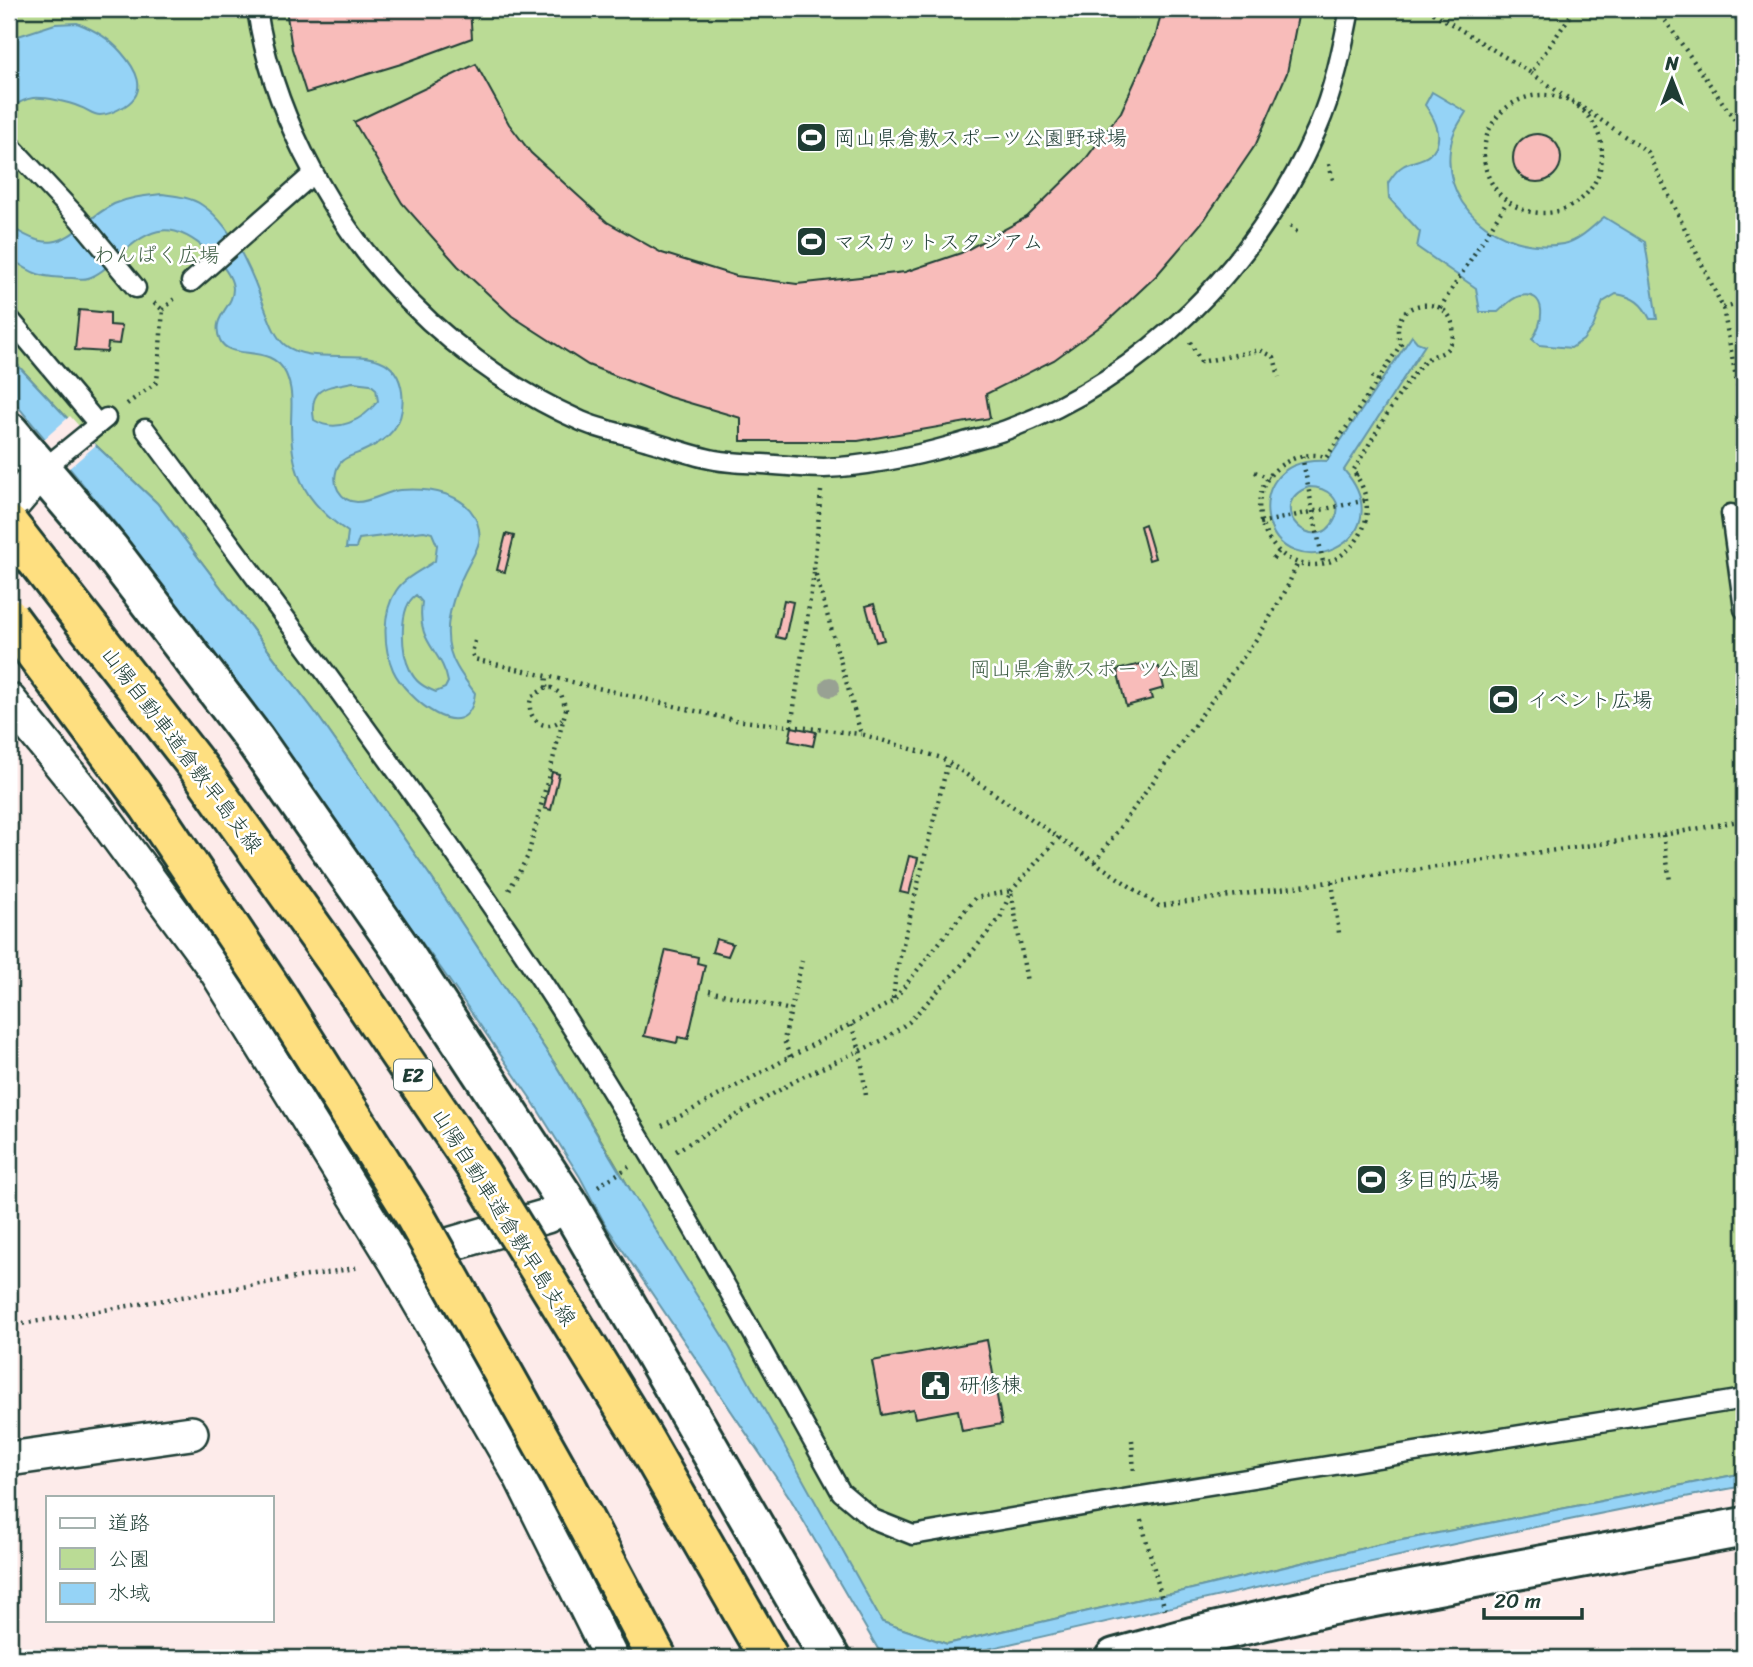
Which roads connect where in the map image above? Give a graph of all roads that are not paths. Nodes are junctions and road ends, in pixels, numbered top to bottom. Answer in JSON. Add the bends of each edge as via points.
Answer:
{"nodes":[{"id":1,"x":257,"y":9,"type":"edge"},
{"id":2,"x":1350,"y":9,"type":"edge"},
{"id":3,"x":9,"y":144,"type":"edge"},
{"id":4,"x":313,"y":174,"type":"junction"},
{"id":5,"x":191,"y":282,"type":"dead end"},
{"id":6,"x":136,"y":288,"type":"road end"},
{"id":7,"x":9,"y":318,"type":"edge"},
{"id":8,"x":145,"y":429,"type":"dead end"},
{"id":9,"x":9,"y":432,"type":"edge"},
{"id":10,"x":49,"y":464,"type":"junction"},
{"id":11,"x":9,"y":509,"type":"edge"},
{"id":12,"x":1731,"y":514,"type":"dead end"},
{"id":13,"x":9,"y":525,"type":"edge"},
{"id":14,"x":1744,"y":609,"type":"edge"},
{"id":15,"x":9,"y":618,"type":"edge"},
{"id":16,"x":9,"y":700,"type":"edge"},
{"id":17,"x":581,"y":1196,"type":"junction"},
{"id":18,"x":383,"y":1263,"type":"junction"},
{"id":19,"x":1744,"y":1399,"type":"edge"},
{"id":20,"x":191,"y":1433,"type":"dead end"},
{"id":21,"x":9,"y":1460,"type":"edge"},
{"id":22,"x":1744,"y":1527,"type":"edge"},
{"id":23,"x":611,"y":1658,"type":"edge"},
{"id":24,"x":657,"y":1658,"type":"edge"},
{"id":25,"x":769,"y":1658,"type":"edge"},
{"id":26,"x":830,"y":1658,"type":"edge"},
{"id":27,"x":1115,"y":1658,"type":"edge"}],
"edges":[{"from":1,"to":4,"type":"lane","via":[[281,102]]},
{"from":2,"to":4,"type":"lane","via":[[1340,63],[1298,170],[1251,244],[1220,282],[1126,366],[1066,402],[1006,430],[906,458],[823,468],[715,460],[582,422],[494,373],[415,310],[360,248]]},
{"from":3,"to":6,"type":"lane"},
{"from":4,"to":5,"type":"lane"},
{"from":7,"to":10,"type":"lane","via":[[97,425]]},
{"from":8,"to":19,"type":"lane","via":[[349,704],[516,942],[651,1154],[841,1492],[873,1519],[913,1535]]},
{"from":9,"to":10,"type":"street"},
{"from":10,"to":11,"type":"street"},
{"from":10,"to":17,"type":"street","via":[[254,739]]},
{"from":12,"to":14,"type":"lane"},
{"from":13,"to":25,"type":"highway","name":"山陽自動車道倉敷早島支線","number":"E2","bridge":true,"via":[[200,771],[482,1176],[640,1433]]},
{"from":15,"to":24,"type":"highway","bridge":true,"via":[[149,806],[412,1211]]},
{"from":16,"to":18,"type":"street","via":[[97,809],[215,969]]},
{"from":17,"to":18,"type":"street","via":[[547,1216]]},
{"from":17,"to":26,"type":"street"},
{"from":18,"to":23,"type":"street","via":[[521,1477]]},
{"from":20,"to":21,"type":"street"},
{"from":22,"to":27,"type":"street","via":[[1327,1606]]}]}
